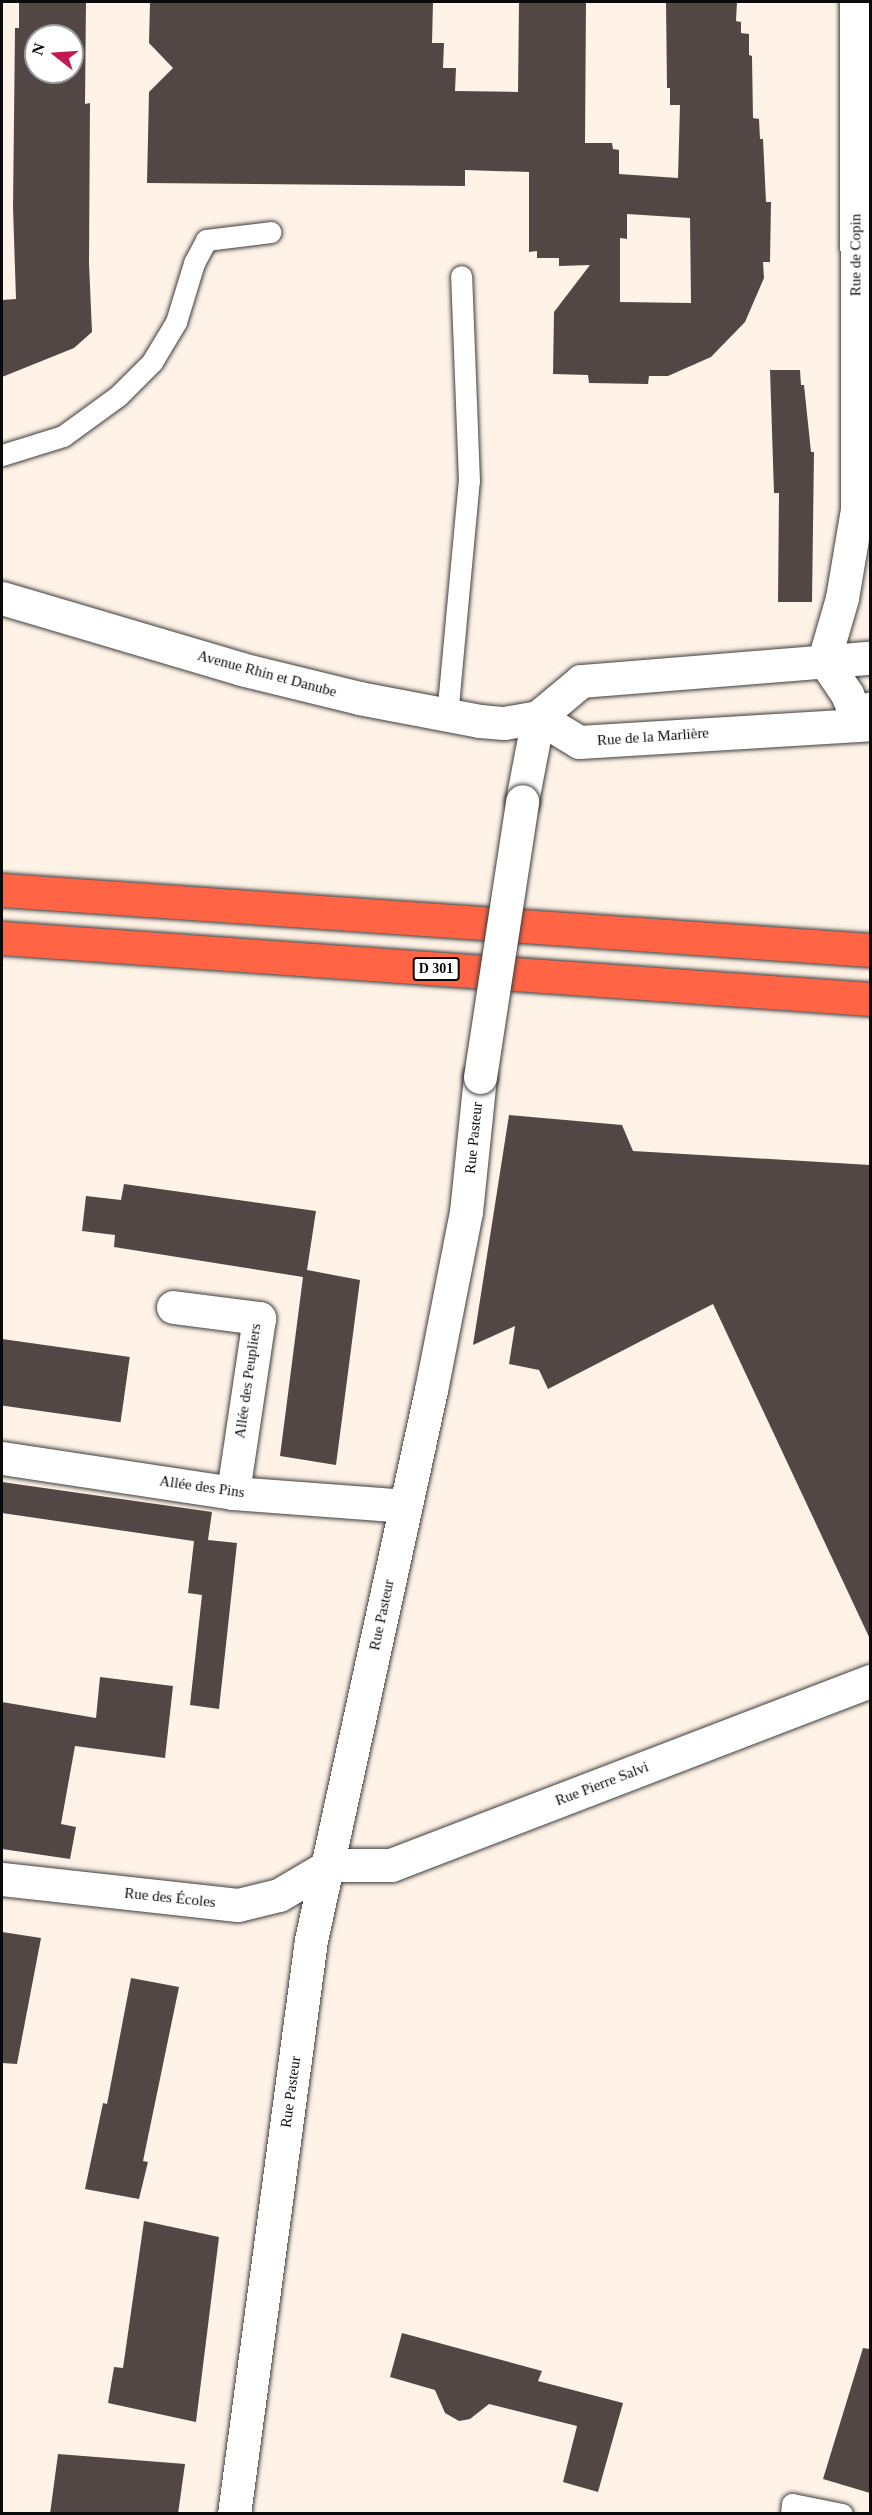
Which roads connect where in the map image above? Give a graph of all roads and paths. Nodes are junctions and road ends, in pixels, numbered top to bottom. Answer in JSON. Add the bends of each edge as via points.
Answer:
{"nodes":[{"id":1,"x":855,"y":2,"type":"edge"},
{"id":2,"x":271,"y":232,"type":"dead end"},
{"id":3,"x":461,"y":276,"type":"dead end"},
{"id":4,"x":2,"y":455,"type":"edge"},
{"id":5,"x":857,"y":509,"type":"junction"},
{"id":6,"x":870,"y":563,"type":"edge"},
{"id":7,"x":2,"y":598,"type":"edge"},
{"id":8,"x":870,"y":658,"type":"edge"},
{"id":9,"x":824,"y":660,"type":"junction"},
{"id":10,"x":447,"y":716,"type":"junction"},
{"id":11,"x":538,"y":717,"type":"junction"},
{"id":12,"x":867,"y":719,"type":"edge"},
{"id":13,"x":2,"y":890,"type":"edge"},
{"id":14,"x":2,"y":938,"type":"edge"},
{"id":15,"x":870,"y":950,"type":"edge"},
{"id":16,"x":870,"y":999,"type":"edge"},
{"id":17,"x":173,"y":1306,"type":"dead end"},
{"id":18,"x":2,"y":1458,"type":"edge"},
{"id":19,"x":232,"y":1492,"type":"junction"},
{"id":20,"x":404,"y":1506,"type":"junction"},
{"id":21,"x":870,"y":1681,"type":"edge"},
{"id":22,"x":330,"y":1865,"type":"junction"},
{"id":23,"x":2,"y":1878,"type":"edge"},
{"id":24,"x":234,"y":2514,"type":"edge"},
{"id":25,"x":791,"y":2514,"type":"edge"},
{"id":26,"x":842,"y":2514,"type":"edge"}],
"edges":[{"from":1,"to":5,"type":"street","name":"Rue de Copin"},
{"from":2,"to":4,"type":"lane","via":[[206,240],[194,263],[176,322],[152,362],[118,396],[63,436]]},
{"from":3,"to":10,"type":"lane","via":[[469,481]]},
{"from":5,"to":6,"type":"street","name":"Rue de Copin"},
{"from":5,"to":9,"type":"street","name":"Rue de Copin","via":[[842,598]]},
{"from":7,"to":10,"type":"street","name":"Avenue Rhin et Danube","via":[[241,669]]},
{"from":8,"to":9,"type":"street"},
{"from":9,"to":11,"type":"street","via":[[581,681]]},
{"from":9,"to":12,"type":"street","name":"Rue de la Marlière"},
{"from":10,"to":11,"type":"street","name":"Avenue Rhin et Danube","via":[[504,723]]},
{"from":11,"to":12,"type":"street","name":"Rue de la Marlière","via":[[579,742]]},
{"from":11,"to":20,"type":"street","name":"Rue Pasteur","bridge":true,"via":[[480,1077],[466,1212]]},
{"from":13,"to":15,"type":"highway"},
{"from":14,"to":16,"type":"highway","number":"D 301"},
{"from":17,"to":19,"type":"street","name":"Allée des Peupliers","via":[[259,1318]]},
{"from":18,"to":19,"type":"street","name":"Allée des Pins"},
{"from":19,"to":20,"type":"street","name":"Allée des Pins"},
{"from":20,"to":22,"type":"street","name":"Rue Pasteur"},
{"from":21,"to":22,"type":"street","name":"Rue Pierre Salvi","via":[[391,1865]]},
{"from":22,"to":23,"type":"street","name":"Rue des Écoles","via":[[279,1895],[238,1905]]},
{"from":22,"to":24,"type":"street","name":"Rue Pasteur","via":[[311,1941]]},
{"from":25,"to":26,"type":"lane","via":[[792,2504]]}]}
